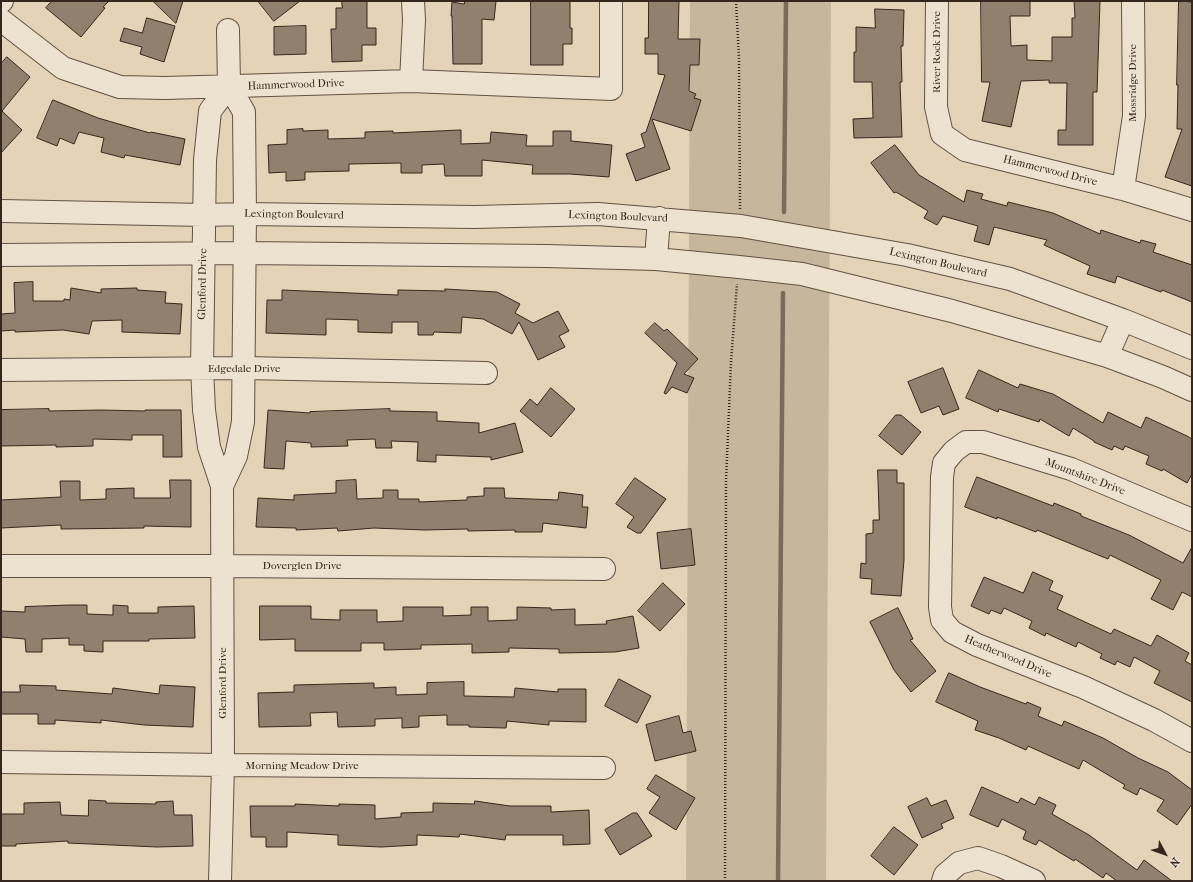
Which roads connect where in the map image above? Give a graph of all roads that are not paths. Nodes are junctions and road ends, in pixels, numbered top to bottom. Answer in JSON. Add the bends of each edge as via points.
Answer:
{"nodes":[{"id":1,"x":414,"y":1,"type":"edge"},
{"id":2,"x":611,"y":1,"type":"edge"},
{"id":3,"x":937,"y":1,"type":"edge"},
{"id":4,"x":1133,"y":1,"type":"edge"},
{"id":5,"x":1,"y":20,"type":"edge"},
{"id":6,"x":228,"y":30,"type":"dead end"},
{"id":7,"x":411,"y":82,"type":"junction"},
{"id":8,"x":229,"y":86,"type":"junction"},
{"id":9,"x":936,"y":102,"type":"joint"},
{"id":10,"x":1123,"y":189,"type":"junction"},
{"id":11,"x":1192,"y":210,"type":"edge"},
{"id":12,"x":1,"y":211,"type":"edge"},
{"id":13,"x":245,"y":214,"type":"junction"},
{"id":14,"x":204,"y":215,"type":"junction"},
{"id":15,"x":659,"y":218,"type":"junction"},
{"id":16,"x":244,"y":253,"type":"junction"},
{"id":17,"x":1,"y":254,"type":"edge"},
{"id":18,"x":204,"y":254,"type":"junction"},
{"id":19,"x":656,"y":259,"type":"junction"},
{"id":20,"x":1123,"y":320,"type":"junction"},
{"id":21,"x":1192,"y":348,"type":"edge"},
{"id":22,"x":1107,"y":356,"type":"junction"},
{"id":23,"x":202,"y":368,"type":"junction"},
{"id":24,"x":244,"y":368,"type":"junction"},
{"id":25,"x":1,"y":370,"type":"edge"},
{"id":26,"x":486,"y":373,"type":"dead end"},
{"id":27,"x":1192,"y":390,"type":"edge"},
{"id":28,"x":954,"y":451,"type":"joint"},
{"id":29,"x":222,"y":486,"type":"junction"},
{"id":30,"x":1192,"y":520,"type":"edge"},
{"id":31,"x":1,"y":566,"type":"edge"},
{"id":32,"x":223,"y":566,"type":"junction"},
{"id":33,"x":604,"y":569,"type":"dead end"},
{"id":34,"x":1192,"y":741,"type":"edge"},
{"id":35,"x":1,"y":762,"type":"edge"},
{"id":36,"x":223,"y":765,"type":"junction"},
{"id":37,"x":604,"y":768,"type":"dead end"},
{"id":38,"x":220,"y":881,"type":"edge"},
{"id":39,"x":943,"y":881,"type":"edge"},
{"id":40,"x":1034,"y":881,"type":"edge"}],
"edges":[{"from":1,"to":7,"type":"street"},
{"from":2,"to":7,"type":"street","name":"Hammerwood Drive","via":[[611,89]]},
{"from":3,"to":9,"type":"street","name":"River Rock Drive"},
{"from":4,"to":10,"type":"street","name":"Mossridge Drive","via":[[1134,116]]},
{"from":5,"to":8,"type":"street","name":"Hammerwood Drive","via":[[63,68],[120,87]]},
{"from":6,"to":8,"type":"street","name":"Glenford Drive"},
{"from":7,"to":8,"type":"street","name":"Hammerwood Drive"},
{"from":8,"to":13,"type":"street","name":"Glenford Drive","via":[[244,112]]},
{"from":8,"to":14,"type":"street","name":"Glenford Drive","via":[[210,110],[205,160]]},
{"from":9,"to":10,"type":"street","name":"Hammerwood Drive","via":[[942,134],[965,150]]},
{"from":10,"to":11,"type":"street","name":"Hammerwood Drive"},
{"from":12,"to":14,"type":"street","name":"Lexington Boulevard"},
{"from":13,"to":14,"type":"street","name":"Lexington Boulevard"},
{"from":13,"to":15,"type":"street","name":"Lexington Boulevard","via":[[474,217],[598,214]]},
{"from":13,"to":16,"type":"street","name":"Glenford Drive"},
{"from":14,"to":18,"type":"street","name":"Glenford Drive"},
{"from":15,"to":19,"type":"street"},
{"from":15,"to":20,"type":"street","name":"Lexington Boulevard","via":[[741,226],[907,254],[1010,279]]},
{"from":16,"to":18,"type":"street"},
{"from":16,"to":19,"type":"street"},
{"from":16,"to":24,"type":"street","name":"Glenford Drive"},
{"from":17,"to":18,"type":"street"},
{"from":18,"to":23,"type":"street","name":"Glenford Drive"},
{"from":19,"to":22,"type":"street","via":[[809,276],[952,311]]},
{"from":20,"to":21,"type":"street","name":"Lexington Boulevard"},
{"from":20,"to":22,"type":"street"},
{"from":22,"to":27,"type":"street"},
{"from":23,"to":24,"type":"street","name":"Edgedale Drive"},
{"from":23,"to":25,"type":"street","name":"Edgedale Drive"},
{"from":23,"to":29,"type":"street","name":"Glenford Drive","via":[[209,447]]},
{"from":24,"to":26,"type":"street","name":"Edgedale Drive"},
{"from":24,"to":29,"type":"street","name":"Glenford Drive","via":[[243,422],[236,456]]},
{"from":28,"to":30,"type":"street","name":"Mountshire Drive","via":[[966,442],[983,442],[1071,469]]},
{"from":28,"to":34,"type":"street","name":"Heatherwood Drive","via":[[944,463],[942,477],[942,620],[952,632],[977,645],[1090,691],[1154,720]]},
{"from":29,"to":32,"type":"street","name":"Glenford Drive"},
{"from":31,"to":32,"type":"street","name":"Doverglen Drive"},
{"from":32,"to":33,"type":"street","name":"Doverglen Drive"},
{"from":32,"to":36,"type":"street","name":"Glenford Drive"},
{"from":35,"to":36,"type":"street","name":"Morning Meadow Drive"},
{"from":36,"to":37,"type":"street","name":"Morning Meadow Drive"},
{"from":36,"to":38,"type":"street","name":"Glenford Drive"},
{"from":39,"to":40,"type":"street","via":[[945,875],[959,863],[978,858]]}]}
